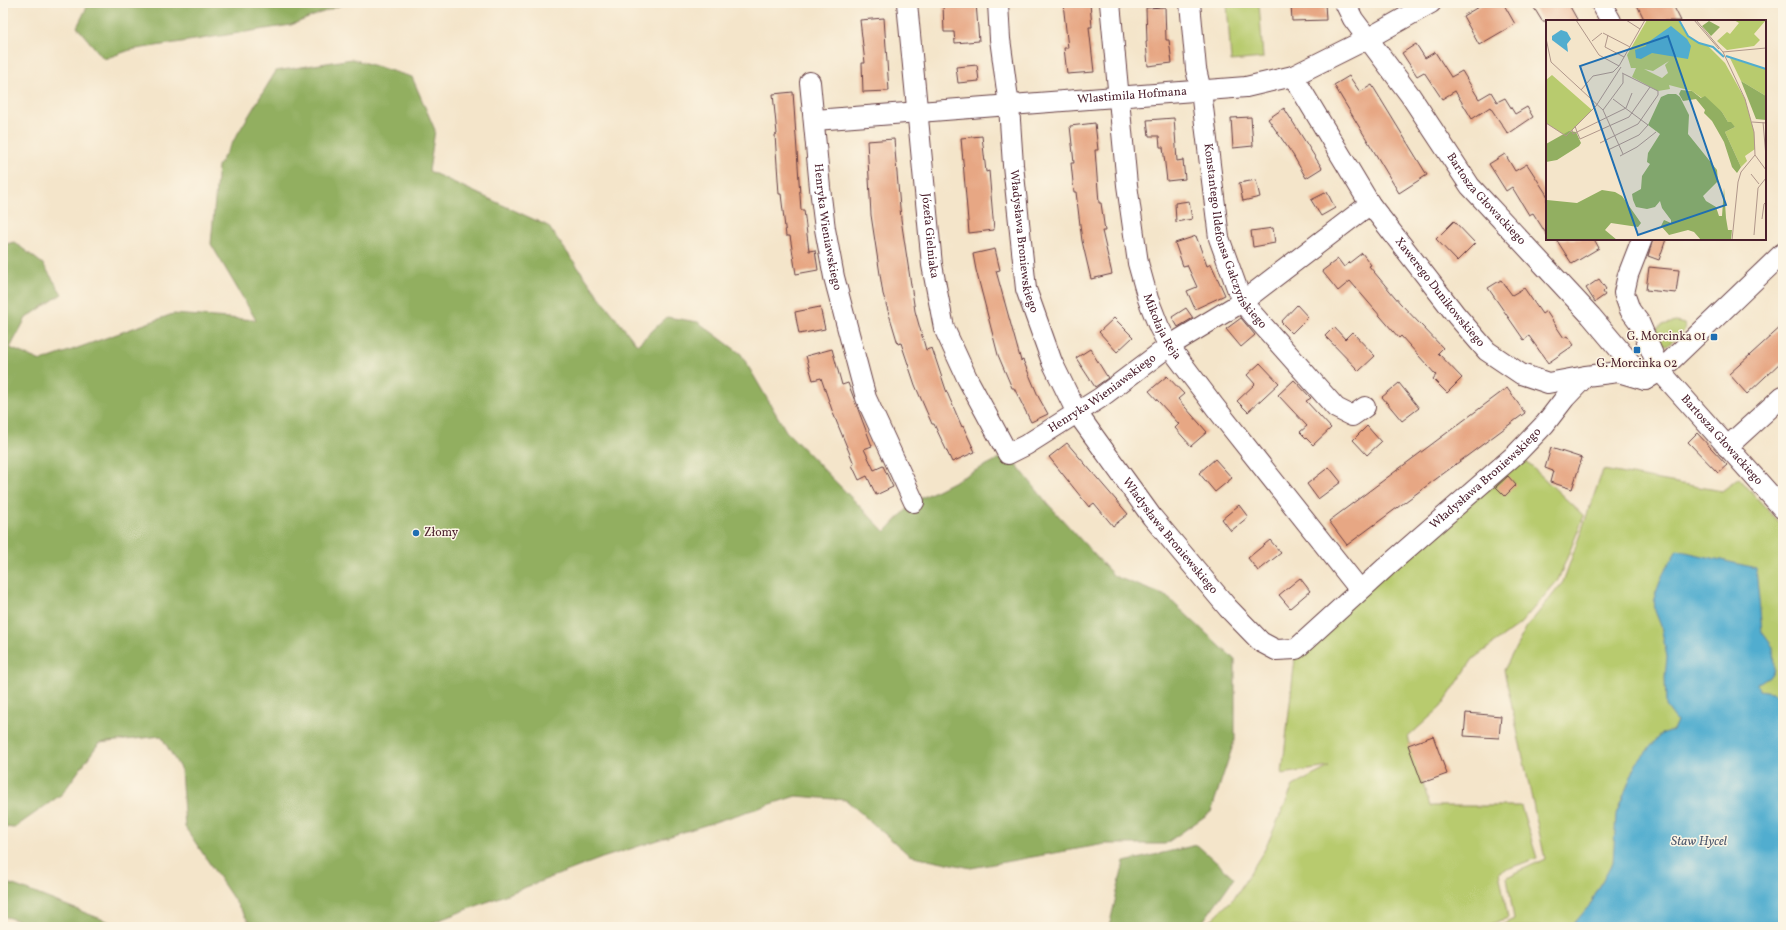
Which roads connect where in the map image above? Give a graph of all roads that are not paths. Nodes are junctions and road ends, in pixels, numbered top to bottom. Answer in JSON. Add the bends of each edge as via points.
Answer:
{"nodes":[{"id":1,"x":908,"y":3,"type":"edge"},
{"id":2,"x":998,"y":3,"type":"edge"},
{"id":3,"x":1110,"y":3,"type":"edge"},
{"id":4,"x":1190,"y":3,"type":"edge"},
{"id":5,"x":1345,"y":3,"type":"edge"},
{"id":6,"x":1431,"y":3,"type":"edge"},
{"id":7,"x":1601,"y":3,"type":"edge"},
{"id":8,"x":1610,"y":20,"type":"edge"},
{"id":9,"x":1367,"y":39,"type":"junction"},
{"id":10,"x":1293,"y":76,"type":"junction"},
{"id":11,"x":810,"y":82,"type":"dead end"},
{"id":12,"x":1201,"y":91,"type":"junction"},
{"id":13,"x":1119,"y":98,"type":"junction"},
{"id":14,"x":1009,"y":106,"type":"junction"},
{"id":15,"x":919,"y":113,"type":"junction"},
{"id":16,"x":815,"y":120,"type":"junction"},
{"id":17,"x":1370,"y":204,"type":"junction"},
{"id":18,"x":1642,"y":240,"type":"edge"},
{"id":19,"x":1783,"y":253,"type":"edge"},
{"id":20,"x":1242,"y":302,"type":"junction"},
{"id":21,"x":1169,"y":346,"type":"junction"},
{"id":22,"x":1586,"y":376,"type":"junction"},
{"id":23,"x":1653,"y":376,"type":"junction"},
{"id":24,"x":1783,"y":396,"type":"edge"},
{"id":25,"x":1365,"y":407,"type":"dead end"},
{"id":26,"x":1077,"y":413,"type":"junction"},
{"id":27,"x":1728,"y":447,"type":"junction"},
{"id":28,"x":1008,"y":454,"type":"joint"},
{"id":29,"x":914,"y":502,"type":"dead end"},
{"id":30,"x":1783,"y":509,"type":"edge"},
{"id":31,"x":1360,"y":590,"type":"junction"}],
"edges":[{"from":1,"to":15,"type":"street","name":"Józefa Gielniaka"},
{"from":2,"to":14,"type":"street","name":"Władysława Broniewskiego"},
{"from":3,"to":13,"type":"street","name":"Mikołaja Reja"},
{"from":4,"to":12,"type":"street","name":"Konstantego Ildefonsa Gałczyńskiego","via":[[1196,69]]},
{"from":5,"to":9,"type":"street","name":"Bartosza Głowackiego"},
{"from":6,"to":9,"type":"street","name":"Wlastimila Hofmana"},
{"from":7,"to":8,"type":"street"},
{"from":9,"to":10,"type":"street","name":"Wlastimila Hofmana"},
{"from":9,"to":23,"type":"street","name":"Bartosza Głowackiego","via":[[1410,95],[1470,186],[1591,316]]},
{"from":10,"to":12,"type":"street","name":"Wlastimila Hofmana","via":[[1246,87]]},
{"from":10,"to":17,"type":"street","name":"Xawerego Dunikowskiego"},
{"from":11,"to":16,"type":"street","name":"Henryka Wieniawskiego"},
{"from":12,"to":13,"type":"street","name":"Wlastimila Hofmana"},
{"from":12,"to":20,"type":"street","name":"Konstantego Ildefonsa Gałczyńskiego","via":[[1219,238]]},
{"from":13,"to":14,"type":"street","name":"Wlastimila Hofmana"},
{"from":13,"to":21,"type":"street","name":"Mikołaja Reja","via":[[1127,185],[1138,263],[1148,299]]},
{"from":14,"to":15,"type":"street","name":"Wlastimila Hofmana"},
{"from":14,"to":26,"type":"street","name":"Władysława Broniewskiego","via":[[1026,289],[1052,362]]},
{"from":15,"to":16,"type":"street","name":"Wlastimila Hofmana"},
{"from":15,"to":28,"type":"street","name":"Józefa Gielniaka","via":[[932,265],[944,328],[967,378]]},
{"from":16,"to":29,"type":"street","name":"Henryka Wieniawskiego","via":[[820,195],[834,277],[866,398]]},
{"from":17,"to":20,"type":"street","name":"Henryka Wieniawskiego"},
{"from":17,"to":22,"type":"street","name":"Xawerego Dunikowskiego","via":[[1487,351],[1521,374],[1548,383]]},
{"from":18,"to":23,"type":"street","via":[[1624,293],[1638,322]]},
{"from":19,"to":23,"type":"street"},
{"from":20,"to":21,"type":"street","name":"Henryka Wieniawskiego"},
{"from":20,"to":25,"type":"street","name":"Konstantego Ildefonsa Gałczyńskiego","via":[[1336,408],[1352,416]]},
{"from":21,"to":26,"type":"street","name":"Henryka Wieniawskiego"},
{"from":21,"to":31,"type":"street","name":"Mikołaja Reja"},
{"from":22,"to":23,"type":"street","name":"Xawerego Dunikowskiego","via":[[1618,372]]},
{"from":22,"to":31,"type":"street","name":"Władysława Broniewskiego","via":[[1517,453]]},
{"from":23,"to":27,"type":"street","name":"Bartosza Głowackiego"},
{"from":24,"to":27,"type":"street"},
{"from":26,"to":28,"type":"street","name":"Henryka Wieniawskiego"},
{"from":26,"to":31,"type":"street","name":"Władysława Broniewskiego","via":[[1152,517],[1228,608],[1261,642],[1276,650],[1296,649]]},
{"from":27,"to":30,"type":"street","name":"Bartosza Głowackiego"}]}
